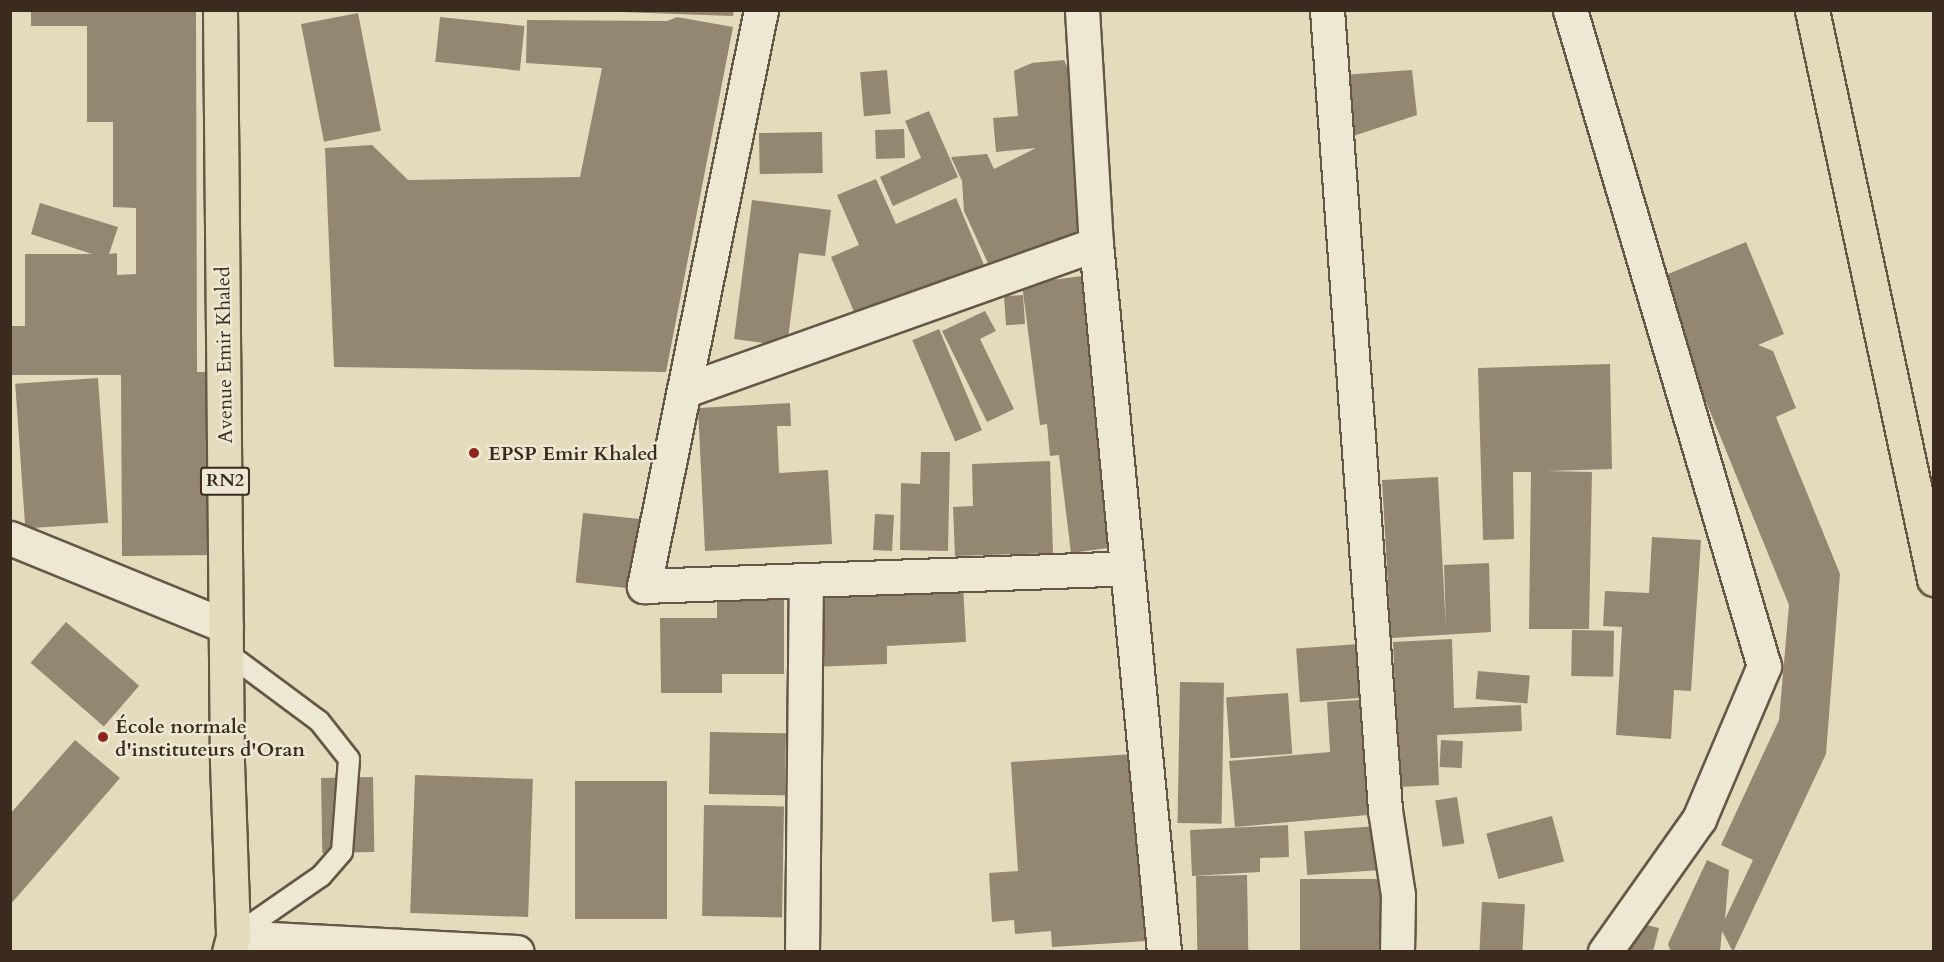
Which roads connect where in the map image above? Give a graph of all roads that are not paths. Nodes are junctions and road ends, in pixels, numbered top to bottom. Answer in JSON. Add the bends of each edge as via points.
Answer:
{"nodes":[{"id":1,"x":220,"y":10,"type":"edge"},
{"id":2,"x":761,"y":10,"type":"edge"},
{"id":3,"x":1082,"y":10,"type":"edge"},
{"id":4,"x":1327,"y":10,"type":"edge"},
{"id":5,"x":1570,"y":10,"type":"edge"},
{"id":6,"x":1812,"y":10,"type":"edge"},
{"id":7,"x":1096,"y":243,"type":"junction"},
{"id":8,"x":686,"y":390,"type":"junction"},
{"id":9,"x":10,"y":538,"type":"edge"},
{"id":10,"x":1125,"y":568,"type":"junction"},
{"id":11,"x":1934,"y":579,"type":"edge"},
{"id":12,"x":806,"y":580,"type":"junction"},
{"id":13,"x":226,"y":639,"type":"junction"},
{"id":14,"x":231,"y":944,"type":"edge"},
{"id":15,"x":517,"y":951,"type":"edge"},
{"id":16,"x":802,"y":951,"type":"edge"},
{"id":17,"x":1164,"y":951,"type":"edge"},
{"id":18,"x":1397,"y":951,"type":"edge"},
{"id":19,"x":1605,"y":951,"type":"edge"}],
"edges":[{"from":1,"to":13,"type":"main road","name":"Avenue Emir Khaled","number":"RN2"},
{"from":2,"to":8,"type":"street"},
{"from":3,"to":7,"type":"street"},
{"from":4,"to":18,"type":"street","via":[[1385,810],[1398,894]]},
{"from":5,"to":19,"type":"street","via":[[1764,666],[1700,819]]},
{"from":6,"to":11,"type":"main road"},
{"from":7,"to":8,"type":"street"},
{"from":7,"to":10,"type":"street"},
{"from":8,"to":12,"type":"street","via":[[644,586]]},
{"from":9,"to":13,"type":"street"},
{"from":10,"to":12,"type":"street"},
{"from":10,"to":17,"type":"street"},
{"from":12,"to":16,"type":"street"},
{"from":13,"to":14,"type":"main road","name":"Avenue Emir Khaled","number":"RN2"},
{"from":13,"to":14,"type":"lane","via":[[319,721],[349,759],[342,852],[321,876]]},
{"from":14,"to":15,"type":"street"}]}
